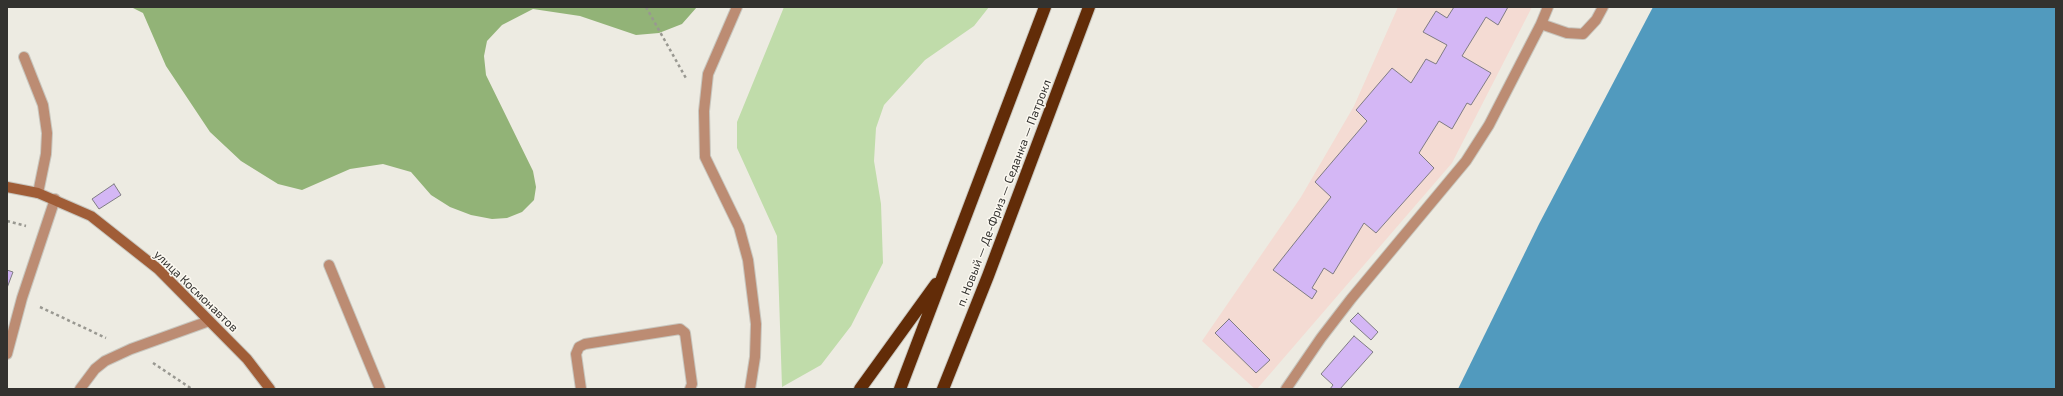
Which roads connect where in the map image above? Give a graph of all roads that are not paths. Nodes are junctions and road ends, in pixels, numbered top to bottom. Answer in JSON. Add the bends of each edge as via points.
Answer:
{"nodes":[{"id":1,"x":737,"y":7,"type":"edge"},
{"id":2,"x":1045,"y":7,"type":"edge"},
{"id":3,"x":1089,"y":7,"type":"edge"},
{"id":4,"x":1548,"y":7,"type":"edge"},
{"id":5,"x":1603,"y":7,"type":"edge"},
{"id":6,"x":1541,"y":24,"type":"junction"},
{"id":7,"x":24,"y":57,"type":"dead end"},
{"id":8,"x":7,"y":187,"type":"edge"},
{"id":9,"x":38,"y":193,"type":"junction"},
{"id":10,"x":55,"y":200,"type":"junction"},
{"id":11,"x":329,"y":265,"type":"dead end"},
{"id":12,"x":946,"y":270,"type":"junction"},
{"id":13,"x":209,"y":321,"type":"junction"},
{"id":14,"x":7,"y":354,"type":"edge"},
{"id":15,"x":80,"y":389,"type":"edge"},
{"id":16,"x":270,"y":389,"type":"edge"},
{"id":17,"x":380,"y":389,"type":"edge"},
{"id":18,"x":581,"y":389,"type":"edge"},
{"id":19,"x":690,"y":389,"type":"edge"},
{"id":20,"x":750,"y":389,"type":"edge"},
{"id":21,"x":860,"y":389,"type":"edge"},
{"id":22,"x":900,"y":389,"type":"edge"},
{"id":23,"x":943,"y":389,"type":"edge"},
{"id":24,"x":1286,"y":389,"type":"edge"}],
"edges":[{"from":1,"to":20,"type":"lane","via":[[708,74],[704,110],[705,157],[738,227],[748,260],[756,324],[755,357]]},
{"from":2,"to":12,"type":"highway"},
{"from":3,"to":23,"type":"highway","name":"п. Новый — Де-Фриз — Седанка — Патрокл"},
{"from":4,"to":6,"type":"lane"},
{"from":5,"to":6,"type":"lane","via":[[1596,20],[1583,34]]},
{"from":6,"to":24,"type":"lane","via":[[1489,125],[1466,162],[1351,299]]},
{"from":7,"to":9,"type":"lane","via":[[43,105],[47,133],[46,154]]},
{"from":8,"to":9,"type":"main road","name":"улица Космонавтов"},
{"from":9,"to":10,"type":"main road","name":"улица Космонавтов"},
{"from":10,"to":13,"type":"main road","name":"улица Космонавтов","via":[[91,216],[158,269]]},
{"from":10,"to":14,"type":"lane","via":[[22,298]]},
{"from":11,"to":17,"type":"lane"},
{"from":12,"to":21,"type":"highway"},
{"from":12,"to":22,"type":"highway"},
{"from":13,"to":15,"type":"lane","via":[[105,361],[95,369]]},
{"from":13,"to":16,"type":"main road","name":"улица Космонавтов","via":[[247,359]]},
{"from":18,"to":19,"type":"lane","via":[[576,354],[585,344],[680,329],[685,333],[692,384]]}]}
